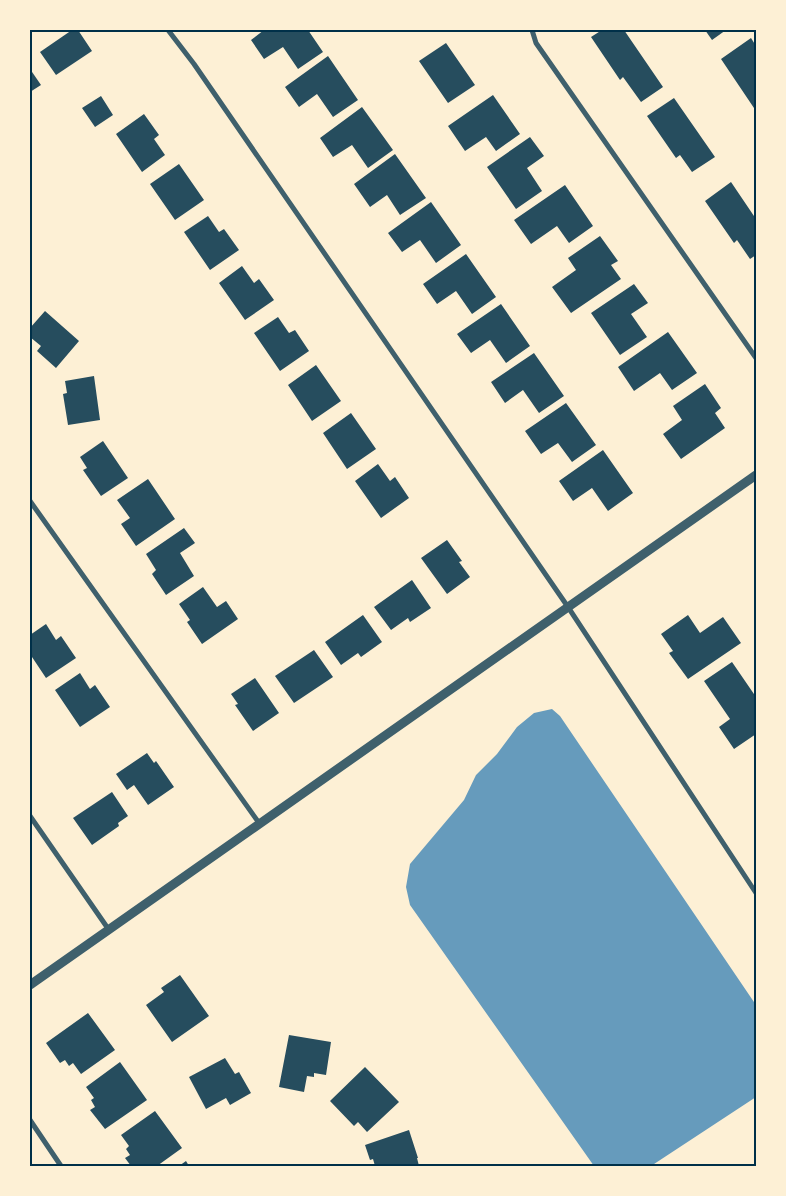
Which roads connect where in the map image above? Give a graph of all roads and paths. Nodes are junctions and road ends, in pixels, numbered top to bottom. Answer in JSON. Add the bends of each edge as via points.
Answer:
{"nodes":[{"id":1,"x":168,"y":30,"type":"edge"},
{"id":2,"x":532,"y":30,"type":"edge"},
{"id":3,"x":756,"y":358,"type":"edge"},
{"id":4,"x":756,"y":475,"type":"edge"},
{"id":5,"x":30,"y":501,"type":"edge"},
{"id":6,"x":568,"y":607,"type":"junction"},
{"id":7,"x":30,"y":816,"type":"edge"},
{"id":8,"x":259,"y":824,"type":"junction"},
{"id":9,"x":756,"y":893,"type":"edge"},
{"id":10,"x":108,"y":930,"type":"junction"},
{"id":11,"x":30,"y":984,"type":"edge"},
{"id":12,"x":30,"y":1120,"type":"edge"},
{"id":13,"x":61,"y":1166,"type":"edge"}],
"edges":[{"from":1,"to":6,"type":"street"},
{"from":2,"to":3,"type":"street","via":[[536,43]]},
{"from":4,"to":6,"type":"street"},
{"from":5,"to":8,"type":"street"},
{"from":6,"to":8,"type":"street"},
{"from":6,"to":9,"type":"street"},
{"from":7,"to":10,"type":"street"},
{"from":8,"to":10,"type":"street"},
{"from":10,"to":11,"type":"street"},
{"from":12,"to":13,"type":"street"}]}
